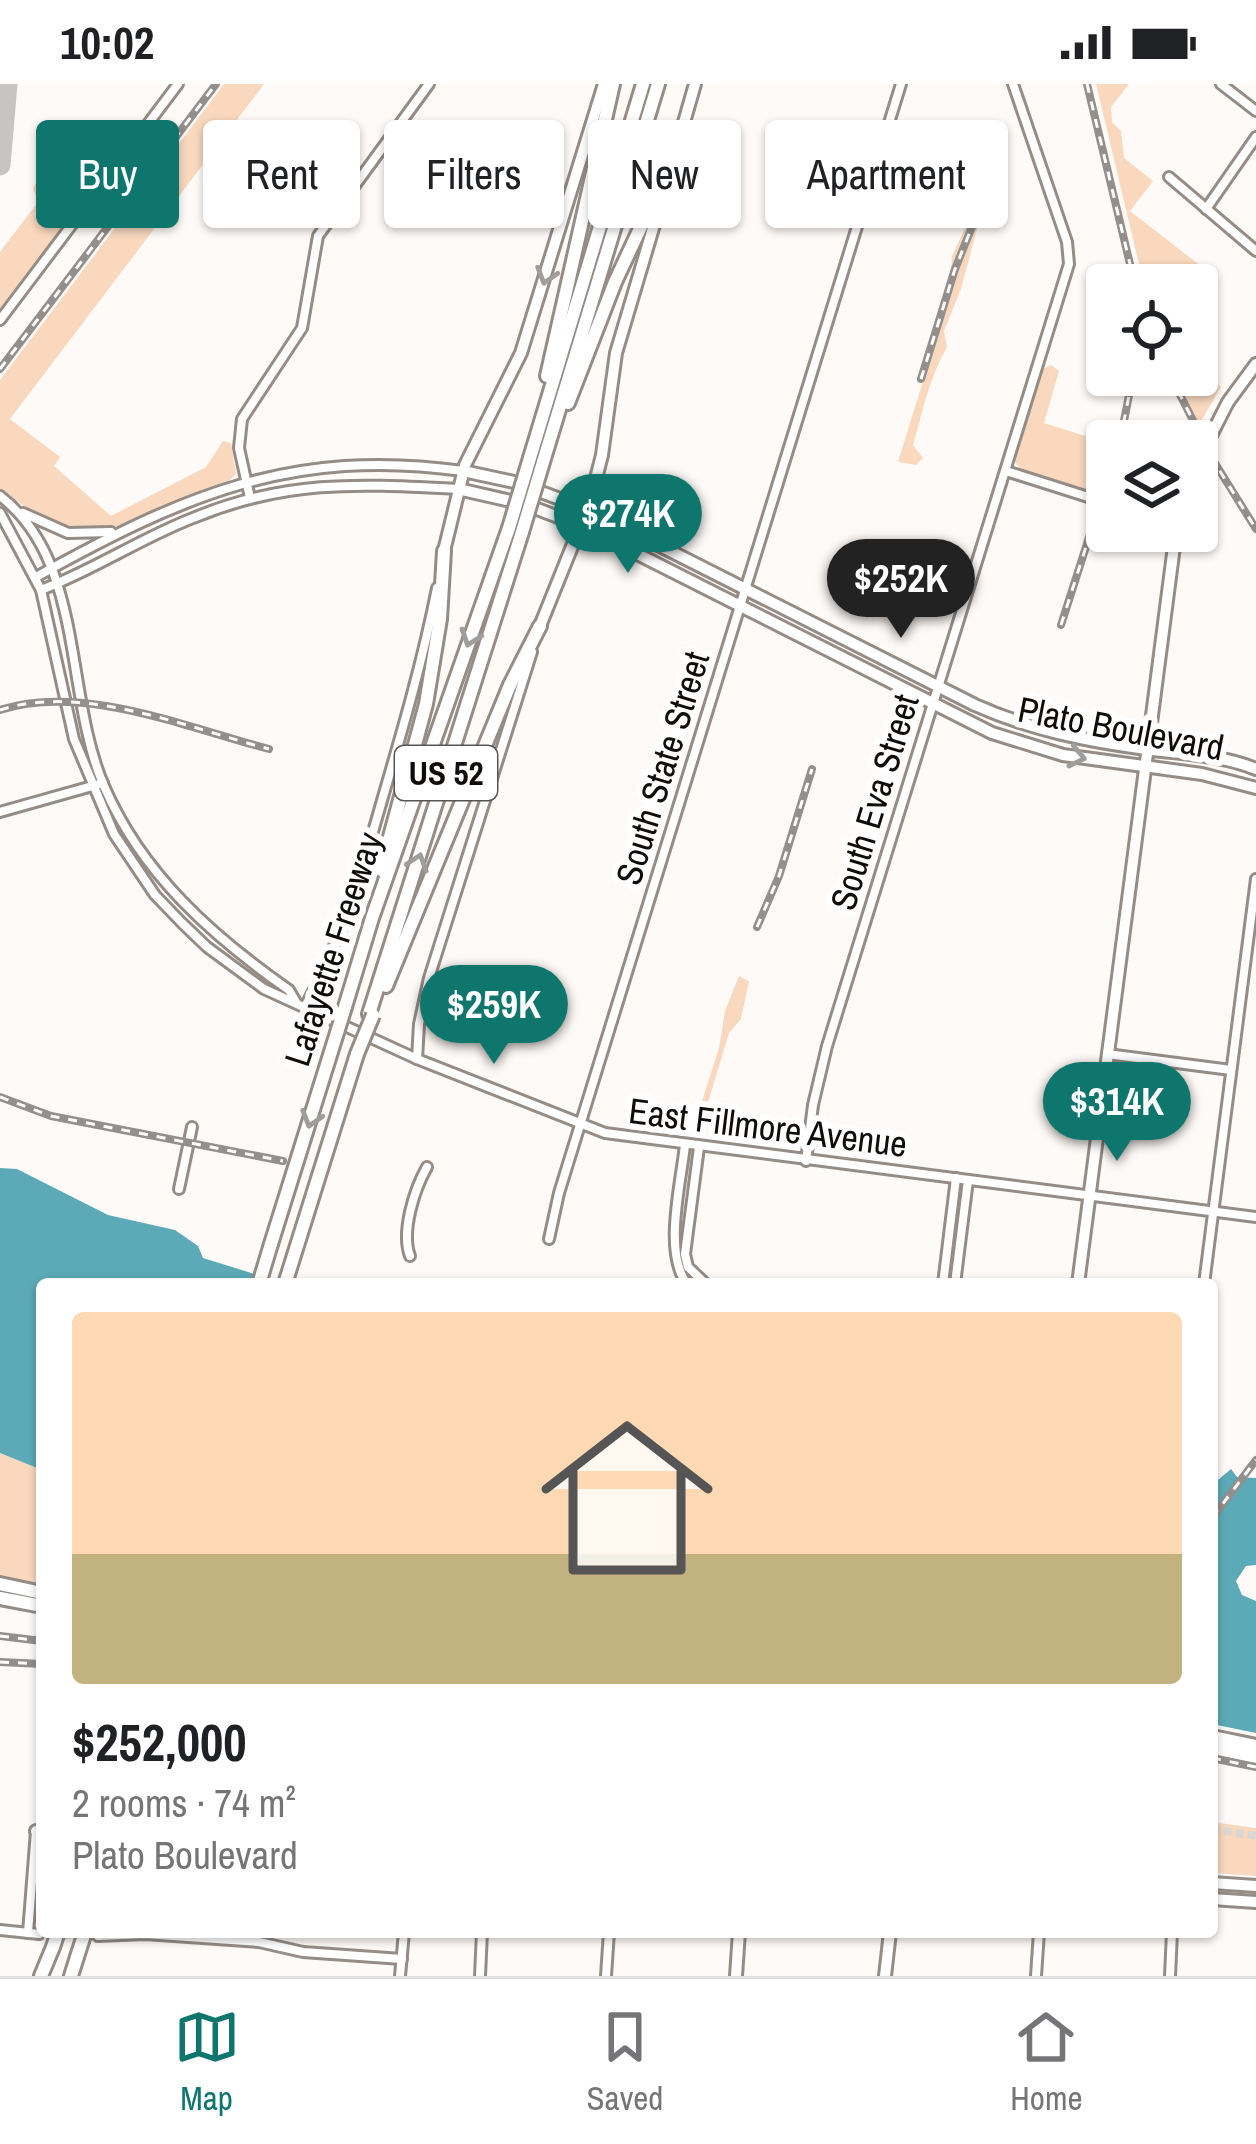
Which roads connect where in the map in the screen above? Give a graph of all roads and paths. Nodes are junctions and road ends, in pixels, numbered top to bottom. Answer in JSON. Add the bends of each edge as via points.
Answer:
{"nodes":[{"id":1,"x":178,"y":84,"type":"edge"},
{"id":2,"x":429,"y":84,"type":"edge"},
{"id":3,"x":608,"y":84,"type":"edge"},
{"id":4,"x":643,"y":84,"type":"edge"},
{"id":5,"x":658,"y":84,"type":"edge"},
{"id":6,"x":695,"y":84,"type":"edge"},
{"id":7,"x":901,"y":84,"type":"edge"},
{"id":8,"x":1013,"y":84,"type":"edge"},
{"id":9,"x":1221,"y":84,"type":"edge"},
{"id":10,"x":1256,"y":111,"type":"edge"},
{"id":11,"x":684,"y":120,"type":"edge"},
{"id":12,"x":1256,"y":137,"type":"edge"},
{"id":13,"x":1169,"y":177,"type":"dead end"},
{"id":14,"x":1206,"y":209,"type":"junction"},
{"id":15,"x":640,"y":228,"type":"edge"},
{"id":16,"x":653,"y":228,"type":"edge"},
{"id":17,"x":1256,"y":250,"type":"edge"},
{"id":18,"x":0,"y":320,"type":"edge"},
{"id":19,"x":1256,"y":364,"type":"edge"},
{"id":20,"x":1250,"y":383,"type":"edge"},
{"id":21,"x":1218,"y":422,"type":"edge"},
{"id":22,"x":538,"y":456,"type":"junction"},
{"id":23,"x":463,"y":471,"type":"junction"},
{"id":24,"x":1006,"y":471,"type":"junction"},
{"id":25,"x":246,"y":481,"type":"junction"},
{"id":26,"x":458,"y":489,"type":"junction"},
{"id":27,"x":0,"y":496,"type":"edge"},
{"id":28,"x":1086,"y":496,"type":"edge"},
{"id":29,"x":250,"y":499,"type":"junction"},
{"id":30,"x":16,"y":509,"type":"junction"},
{"id":31,"x":587,"y":509,"type":"junction"},
{"id":32,"x":0,"y":513,"type":"edge"},
{"id":33,"x":582,"y":526,"type":"junction"},
{"id":34,"x":124,"y":529,"type":"junction"},
{"id":35,"x":515,"y":530,"type":"junction"},
{"id":36,"x":444,"y":551,"type":"junction"},
{"id":37,"x":1173,"y":552,"type":"edge"},
{"id":38,"x":54,"y":567,"type":"junction"},
{"id":39,"x":36,"y":577,"type":"junction"},
{"id":40,"x":58,"y":583,"type":"junction"},
{"id":41,"x":746,"y":589,"type":"junction"},
{"id":42,"x":41,"y":590,"type":"junction"},
{"id":43,"x":740,"y":607,"type":"junction"},
{"id":44,"x":540,"y":626,"type":"junction"},
{"id":45,"x":937,"y":686,"type":"junction"},
{"id":46,"x":934,"y":705,"type":"junction"},
{"id":47,"x":1147,"y":750,"type":"junction"},
{"id":48,"x":1145,"y":768,"type":"junction"},
{"id":49,"x":1256,"y":770,"type":"edge"},
{"id":50,"x":103,"y":783,"type":"junction"},
{"id":51,"x":91,"y":787,"type":"junction"},
{"id":52,"x":1256,"y":788,"type":"edge"},
{"id":53,"x":0,"y":812,"type":"edge"},
{"id":54,"x":1256,"y":879,"type":"edge"},
{"id":55,"x":372,"y":918,"type":"junction"},
{"id":56,"x":301,"y":1005,"type":"junction"},
{"id":57,"x":371,"y":1014,"type":"junction"},
{"id":58,"x":1107,"y":1054,"type":"junction"},
{"id":59,"x":417,"y":1059,"type":"junction"},
{"id":60,"x":1231,"y":1070,"type":"junction"},
{"id":61,"x":192,"y":1127,"type":"dead end"},
{"id":62,"x":581,"y":1127,"type":"junction"},
{"id":63,"x":685,"y":1145,"type":"junction"},
{"id":64,"x":699,"y":1147,"type":"junction"},
{"id":65,"x":806,"y":1161,"type":"junction"},
{"id":66,"x":427,"y":1167,"type":"dead end"},
{"id":67,"x":956,"y":1178,"type":"junction"},
{"id":68,"x":968,"y":1180,"type":"junction"},
{"id":69,"x":179,"y":1189,"type":"dead end"},
{"id":70,"x":1089,"y":1195,"type":"junction"},
{"id":71,"x":1213,"y":1209,"type":"junction"},
{"id":72,"x":1256,"y":1216,"type":"edge"},
{"id":73,"x":549,"y":1239,"type":"dead end"},
{"id":74,"x":410,"y":1256,"type":"dead end"},
{"id":75,"x":261,"y":1278,"type":"edge"},
{"id":76,"x":287,"y":1278,"type":"edge"},
{"id":77,"x":682,"y":1278,"type":"edge"},
{"id":78,"x":700,"y":1278,"type":"edge"},
{"id":79,"x":944,"y":1278,"type":"edge"},
{"id":80,"x":956,"y":1278,"type":"edge"},
{"id":81,"x":1079,"y":1278,"type":"edge"},
{"id":82,"x":1205,"y":1278,"type":"edge"},
{"id":83,"x":0,"y":1584,"type":"edge"},
{"id":84,"x":36,"y":1592,"type":"edge"},
{"id":85,"x":0,"y":1598,"type":"edge"},
{"id":86,"x":36,"y":1605,"type":"edge"},
{"id":87,"x":1218,"y":1738,"type":"edge"},
{"id":88,"x":1256,"y":1746,"type":"edge"},
{"id":89,"x":1218,"y":1749,"type":"edge"},
{"id":90,"x":1256,"y":1757,"type":"edge"},
{"id":91,"x":1218,"y":1883,"type":"edge"},
{"id":92,"x":1256,"y":1886,"type":"edge"},
{"id":93,"x":36,"y":1892,"type":"edge"},
{"id":94,"x":1218,"y":1899,"type":"edge"},
{"id":95,"x":1256,"y":1902,"type":"edge"},
{"id":96,"x":0,"y":1930,"type":"edge"},
{"id":97,"x":56,"y":1938,"type":"edge"},
{"id":98,"x":89,"y":1938,"type":"edge"},
{"id":99,"x":202,"y":1938,"type":"edge"},
{"id":100,"x":404,"y":1938,"type":"edge"},
{"id":101,"x":482,"y":1938,"type":"edge"},
{"id":102,"x":609,"y":1938,"type":"edge"},
{"id":103,"x":739,"y":1938,"type":"edge"},
{"id":104,"x":889,"y":1938,"type":"edge"},
{"id":105,"x":1039,"y":1938,"type":"edge"},
{"id":106,"x":1172,"y":1938,"type":"edge"},
{"id":107,"x":402,"y":1959,"type":"junction"},
{"id":108,"x":43,"y":1976,"type":"edge"},
{"id":109,"x":72,"y":1976,"type":"edge"},
{"id":110,"x":400,"y":1976,"type":"edge"},
{"id":111,"x":411,"y":1976,"type":"edge"},
{"id":112,"x":479,"y":1976,"type":"edge"},
{"id":113,"x":606,"y":1976,"type":"edge"},
{"id":114,"x":736,"y":1976,"type":"edge"},
{"id":115,"x":885,"y":1976,"type":"edge"},
{"id":116,"x":1036,"y":1976,"type":"edge"},
{"id":117,"x":1170,"y":1976,"type":"edge"}],
"edges":[{"from":1,"to":18,"type":"street"},
{"from":2,"to":25,"type":"street","via":[[318,236],[302,328],[242,419]]},
{"from":3,"to":22,"type":"highway"},
{"from":3,"to":23,"type":"main road","one_way":true,"via":[[521,353]]},
{"from":4,"to":22,"type":"highway","name":"Lafayette Freeway","number":"US 52"},
{"from":5,"to":22,"type":"highway","name":"Lafayette Freeway","number":"US 52"},
{"from":6,"to":11,"type":"main road"},
{"from":7,"to":41,"type":"street","name":"South State Street"},
{"from":8,"to":24,"type":"street","name":"South Eva Street","via":[[1070,256]]},
{"from":9,"to":10,"type":"street"},
{"from":12,"to":14,"type":"street"},
{"from":13,"to":14,"type":"street"},
{"from":14,"to":17,"type":"street"},
{"from":15,"to":22,"type":"highway"},
{"from":16,"to":31,"type":"main road","via":[[616,353]]},
{"from":19,"to":20,"type":"main road"},
{"from":20,"to":21,"type":"main road","bridge":true},
{"from":22,"to":35,"type":"highway","name":"Lafayette Freeway","number":"US 52","bridge":true},
{"from":23,"to":25,"type":"street","name":"Plato Boulevard","via":[[349,465]]},
{"from":23,"to":26,"type":"main road"},
{"from":23,"to":31,"type":"main road","name":"Plato Boulevard"},
{"from":24,"to":28,"type":"street"},
{"from":24,"to":45,"type":"street","name":"South Eva Street"},
{"from":25,"to":29,"type":"street"},
{"from":25,"to":34,"type":"street","name":"Plato Boulevard"},
{"from":26,"to":29,"type":"street","name":"Plato Boulevard","via":[[344,483]]},
{"from":26,"to":33,"type":"main road","name":"Plato Boulevard"},
{"from":26,"to":36,"type":"main road"},
{"from":27,"to":30,"type":"street"},
{"from":29,"to":40,"type":"street","name":"Plato Boulevard"},
{"from":30,"to":34,"type":"street","via":[[68,533]]},
{"from":30,"to":38,"type":"street","name":"East Fillmore Avenue"},
{"from":31,"to":33,"type":"main road"},
{"from":31,"to":41,"type":"main road","name":"Plato Boulevard"},
{"from":32,"to":39,"type":"street","name":"East Fillmore Avenue"},
{"from":33,"to":43,"type":"main road","name":"Plato Boulevard"},
{"from":33,"to":44,"type":"main road"},
{"from":34,"to":38,"type":"street","name":"Plato Boulevard"},
{"from":35,"to":55,"type":"highway","name":"Lafayette Freeway","number":"US 52","one_way":true},
{"from":57,"to":35,"type":"highway","name":"Lafayette Freeway","number":"US 52","one_way":true},
{"from":36,"to":55,"type":"highway","via":[[426,704]]},
{"from":36,"to":56,"type":"street","via":[[423,657],[349,914]]},
{"from":37,"to":47,"type":"main road"},
{"from":38,"to":39,"type":"street","name":"Plato Boulevard"},
{"from":38,"to":40,"type":"street","name":"East Fillmore Avenue"},
{"from":39,"to":42,"type":"street","name":"East Fillmore Avenue"},
{"from":40,"to":42,"type":"street","name":"Plato Boulevard"},
{"from":40,"to":50,"type":"street","name":"East Fillmore Avenue"},
{"from":41,"to":43,"type":"street","name":"South State Street"},
{"from":41,"to":45,"type":"main road","name":"Plato Boulevard"},
{"from":42,"to":51,"type":"street","name":"East Fillmore Avenue"},
{"from":43,"to":46,"type":"main road","name":"Plato Boulevard"},
{"from":43,"to":62,"type":"street","name":"South State Street"},
{"from":44,"to":57,"type":"highway"},
{"from":44,"to":59,"type":"street","via":[[429,978]]},
{"from":45,"to":46,"type":"street","name":"South Eva Street"},
{"from":45,"to":47,"type":"main road","name":"Plato Boulevard","via":[[1016,722]]},
{"from":46,"to":48,"type":"main road","name":"Plato Boulevard","one_way":true,"via":[[1016,741]]},
{"from":46,"to":65,"type":"street","name":"South Eva Street","via":[[827,1046]]},
{"from":47,"to":48,"type":"main road"},
{"from":47,"to":49,"type":"main road","name":"Plato Boulevard"},
{"from":48,"to":52,"type":"main road","name":"Plato Boulevard"},
{"from":48,"to":58,"type":"main road"},
{"from":50,"to":51,"type":"street"},
{"from":50,"to":56,"type":"street","name":"East Fillmore Avenue","via":[[137,846],[186,908]]},
{"from":51,"to":53,"type":"street"},
{"from":51,"to":56,"type":"street","name":"East Fillmore Avenue","via":[[131,862],[182,923],[235,970]]},
{"from":54,"to":60,"type":"street"},
{"from":55,"to":75,"type":"highway","name":"Lafayette Freeway","number":"US 52","one_way":true,"bridge":true},
{"from":56,"to":59,"type":"street","name":"East Fillmore Avenue"},
{"from":57,"to":76,"type":"highway","name":"Lafayette Freeway","bridge":true},
{"from":58,"to":60,"type":"street"},
{"from":58,"to":70,"type":"main road"},
{"from":59,"to":62,"type":"street","name":"East Fillmore Avenue"},
{"from":60,"to":71,"type":"street"},
{"from":61,"to":69,"type":"street"},
{"from":62,"to":63,"type":"street","name":"East Fillmore Avenue"},
{"from":62,"to":73,"type":"street","name":"South State Street"},
{"from":63,"to":64,"type":"street","name":"East Fillmore Avenue"},
{"from":63,"to":77,"type":"street","via":[[674,1254]]},
{"from":64,"to":65,"type":"street","name":"East Fillmore Avenue"},
{"from":64,"to":78,"type":"street","via":[[685,1254]]},
{"from":65,"to":67,"type":"street","name":"East Fillmore Avenue"},
{"from":66,"to":74,"type":"street","via":[[404,1240]]},
{"from":67,"to":68,"type":"street","name":"East Fillmore Avenue"},
{"from":67,"to":79,"type":"street"},
{"from":68,"to":70,"type":"street","name":"East Fillmore Avenue"},
{"from":68,"to":80,"type":"street"},
{"from":70,"to":71,"type":"street","name":"East Fillmore Avenue"},
{"from":70,"to":81,"type":"main road"},
{"from":71,"to":72,"type":"street","name":"East Fillmore Avenue"},
{"from":71,"to":82,"type":"street"},
{"from":83,"to":84,"type":"highway"},
{"from":85,"to":86,"type":"highway"},
{"from":87,"to":88,"type":"highway"},
{"from":89,"to":90,"type":"highway"},
{"from":91,"to":92,"type":"main road"},
{"from":93,"to":96,"type":"street","via":[[34,1933]]},
{"from":94,"to":95,"type":"main road"},
{"from":97,"to":108,"type":"highway","bridge":true},
{"from":98,"to":109,"type":"highway","bridge":true},
{"from":99,"to":107,"type":"street"},
{"from":100,"to":107,"type":"street"},
{"from":101,"to":112,"type":"street"},
{"from":102,"to":113,"type":"street"},
{"from":103,"to":114,"type":"main road"},
{"from":104,"to":115,"type":"main road"},
{"from":105,"to":116,"type":"street"},
{"from":106,"to":117,"type":"street"},
{"from":107,"to":110,"type":"street"},
{"from":110,"to":111,"type":"street"}]}
